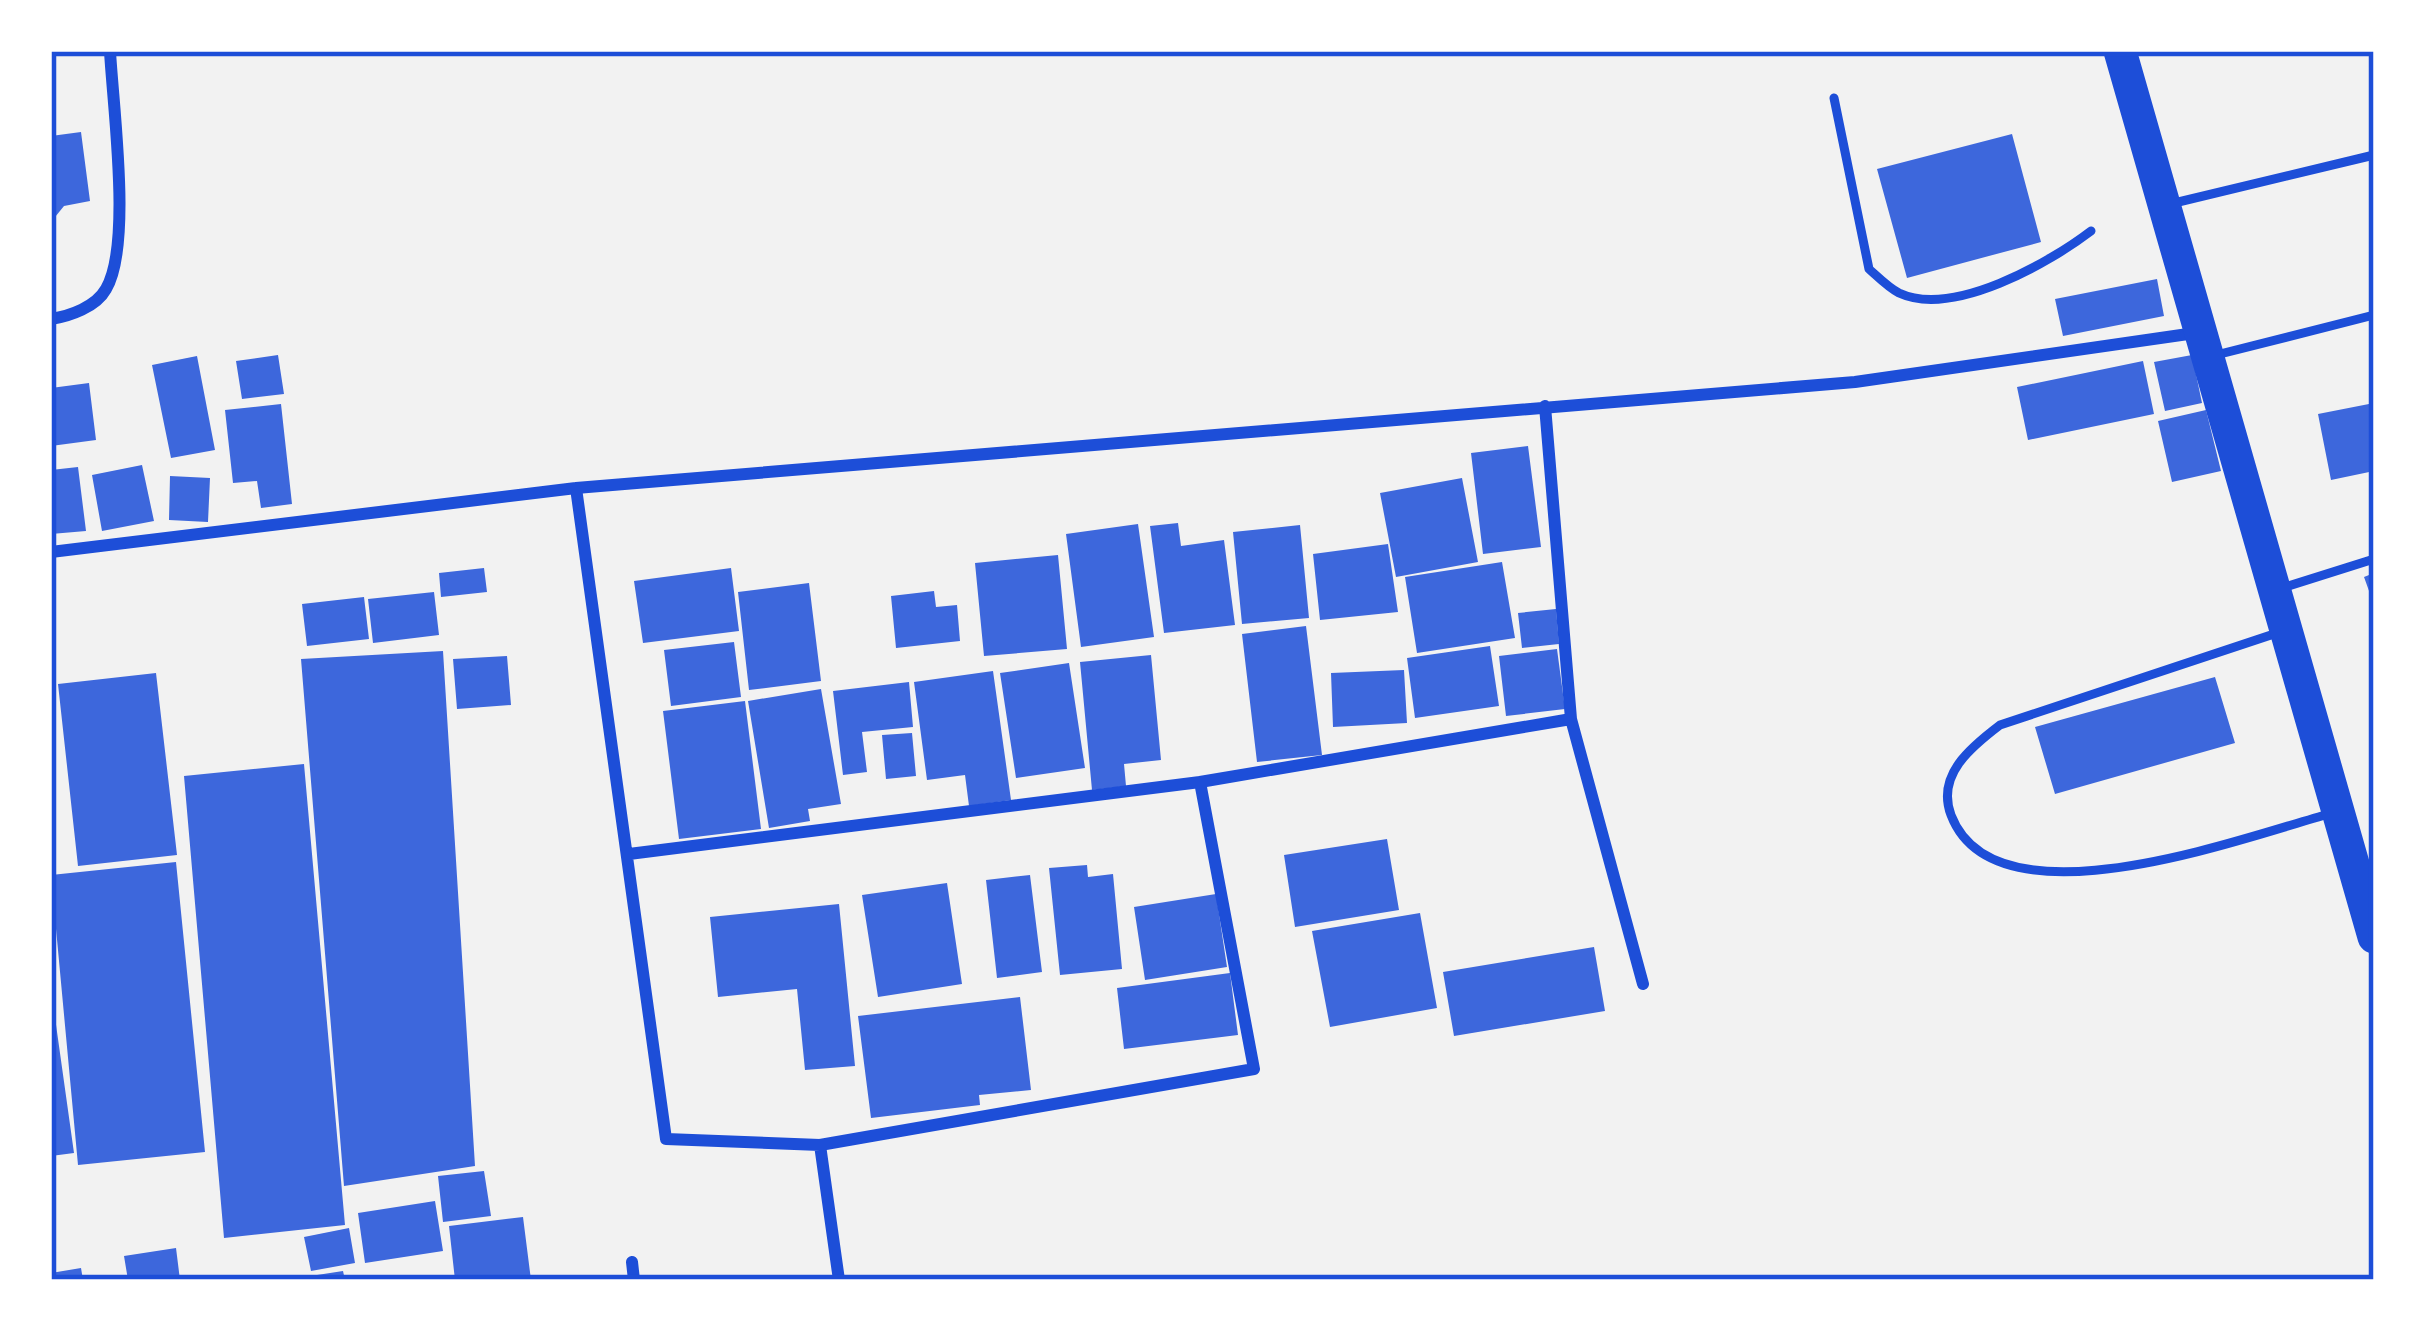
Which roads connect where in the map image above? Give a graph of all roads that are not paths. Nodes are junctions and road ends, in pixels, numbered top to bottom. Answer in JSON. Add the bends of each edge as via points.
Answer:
{"nodes":[{"id":1,"x":110,"y":51,"type":"edge"},
{"id":2,"x":2120,"y":51,"type":"edge"},
{"id":3,"x":1834,"y":98,"type":"dead end"},
{"id":4,"x":2374,"y":155,"type":"edge"},
{"id":5,"x":2165,"y":205,"type":"junction"},
{"id":6,"x":2091,"y":231,"type":"dead end"},
{"id":7,"x":2374,"y":315,"type":"edge"},
{"id":8,"x":51,"y":319,"type":"edge"},
{"id":9,"x":2206,"y":344,"type":"junction"},
{"id":10,"x":1545,"y":406,"type":"junction"},
{"id":11,"x":576,"y":488,"type":"junction"},
{"id":12,"x":51,"y":552,"type":"edge"},
{"id":13,"x":2374,"y":559,"type":"edge"},
{"id":14,"x":2275,"y":590,"type":"junction"},
{"id":15,"x":2285,"y":630,"type":"junction"},
{"id":16,"x":1571,"y":719,"type":"junction"},
{"id":17,"x":1200,"y":782,"type":"junction"},
{"id":18,"x":2340,"y":811,"type":"junction"},
{"id":19,"x":628,"y":854,"type":"junction"},
{"id":20,"x":2374,"y":937,"type":"edge"},
{"id":21,"x":1643,"y":984,"type":"dead end"},
{"id":22,"x":820,"y":1145,"type":"junction"},
{"id":23,"x":632,"y":1262,"type":"dead end"},
{"id":24,"x":634,"y":1280,"type":"edge"},
{"id":25,"x":839,"y":1280,"type":"edge"}],
"edges":[{"from":1,"to":8,"type":"street","via":[[120,257],[104,294]]},
{"from":2,"to":5,"type":"highway"},
{"from":3,"to":6,"type":"lane","via":[[1869,269],[1900,294],[1931,298],[2018,280]]},
{"from":4,"to":5,"type":"lane"},
{"from":5,"to":9,"type":"highway"},
{"from":7,"to":9,"type":"lane"},
{"from":9,"to":10,"type":"street"},
{"from":9,"to":14,"type":"highway"},
{"from":10,"to":11,"type":"street"},
{"from":10,"to":16,"type":"street"},
{"from":11,"to":12,"type":"street"},
{"from":11,"to":19,"type":"street"},
{"from":13,"to":14,"type":"lane"},
{"from":14,"to":15,"type":"highway"},
{"from":15,"to":18,"type":"highway"},
{"from":15,"to":18,"type":"lane","via":[[2000,725],[1967,750],[1946,785],[1950,813],[1986,860],[2018,871],[2138,866]]},
{"from":16,"to":17,"type":"street"},
{"from":16,"to":21,"type":"street"},
{"from":17,"to":19,"type":"street"},
{"from":17,"to":22,"type":"street","via":[[1254,1069]]},
{"from":18,"to":20,"type":"highway"},
{"from":19,"to":22,"type":"street","via":[[666,1139]]},
{"from":22,"to":25,"type":"street"},
{"from":23,"to":24,"type":"street"}]}
